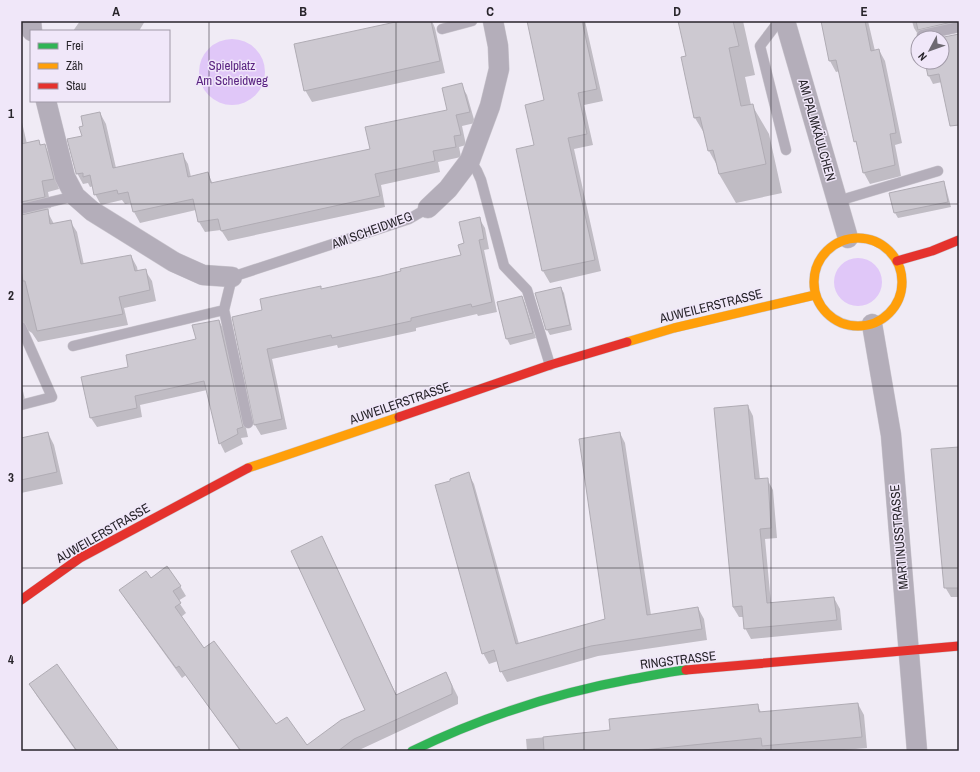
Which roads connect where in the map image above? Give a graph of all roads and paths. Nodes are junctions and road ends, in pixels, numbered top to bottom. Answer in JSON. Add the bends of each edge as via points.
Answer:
{"nodes":[{"id":1,"x":472,"y":21,"type":"edge"},
{"id":2,"x":493,"y":21,"type":"edge"},
{"id":3,"x":779,"y":21,"type":"edge"},
{"id":4,"x":785,"y":21,"type":"edge"},
{"id":5,"x":959,"y":27,"type":"edge"},
{"id":6,"x":442,"y":29,"type":"dead end"},
{"id":7,"x":945,"y":30,"type":"edge"},
{"id":8,"x":46,"y":102,"type":"edge"},
{"id":9,"x":786,"y":150,"type":"dead end"},
{"id":10,"x":470,"y":160,"type":"junction"},
{"id":11,"x":938,"y":171,"type":"dead end"},
{"id":12,"x":75,"y":196,"type":"junction"},
{"id":13,"x":838,"y":201,"type":"junction"},
{"id":14,"x":428,"y":208,"type":"joint"},
{"id":15,"x":21,"y":209,"type":"edge"},
{"id":16,"x":848,"y":238,"type":"junction"},
{"id":17,"x":959,"y":240,"type":"edge"},
{"id":18,"x":897,"y":261,"type":"junction"},
{"id":19,"x":232,"y":277,"type":"junction"},
{"id":20,"x":815,"y":295,"type":"junction"},
{"id":21,"x":224,"y":310,"type":"junction"},
{"id":22,"x":872,"y":324,"type":"junction"},
{"id":23,"x":21,"y":327,"type":"edge"},
{"id":24,"x":73,"y":346,"type":"dead end"},
{"id":25,"x":550,"y":365,"type":"junction"},
{"id":26,"x":21,"y":405,"type":"edge"},
{"id":27,"x":248,"y":423,"type":"dead end"},
{"id":28,"x":21,"y":600,"type":"edge"},
{"id":29,"x":959,"y":646,"type":"edge"},
{"id":30,"x":908,"y":651,"type":"junction"},
{"id":31,"x":412,"y":751,"type":"edge"},
{"id":32,"x":917,"y":751,"type":"edge"}],
"edges":[{"from":1,"to":6,"type":"lane"},
{"from":2,"to":10,"type":"street","name":"AM SCHEIDWEG","via":[[499,68],[490,106]]},
{"from":3,"to":9,"type":"lane","via":[[760,46]]},
{"from":4,"to":13,"type":"street","name":"AM PALMKÄULCHEN"},
{"from":5,"to":7,"type":"lane"},
{"from":8,"to":12,"type":"street","name":"AM SCHEIDWEG","via":[[65,177]]},
{"from":10,"to":14,"type":"street","name":"AM SCHEIDWEG","via":[[448,190]]},
{"from":10,"to":25,"type":"lane","via":[[481,180],[504,266],[527,290]]},
{"from":11,"to":13,"type":"lane"},
{"from":12,"to":15,"type":"lane"},
{"from":12,"to":19,"type":"street","name":"AM SCHEIDWEG","via":[[92,211],[174,262],[203,275]]},
{"from":13,"to":16,"type":"street","name":"AM PALMKÄULCHEN"},
{"from":14,"to":19,"type":"lane","name":"AM SCHEIDWEG","via":[[409,219]]},
{"from":16,"to":18,"type":"street","via":[[868,238],[885,246]]},
{"from":16,"to":20,"type":"street","via":[[832,246],[820,259],[814,277]]},
{"from":17,"to":18,"type":"street"},
{"from":18,"to":22,"type":"street","via":[[902,279],[899,298],[889,314]]},
{"from":19,"to":21,"type":"lane"},
{"from":20,"to":22,"type":"street","via":[[828,315],[849,325]]},
{"from":20,"to":25,"type":"street","name":"AUWEILERSTRASSE","via":[[674,328]]},
{"from":21,"to":24,"type":"lane"},
{"from":21,"to":27,"type":"lane"},
{"from":22,"to":30,"type":"street","name":"MARTINUSSTRASSE","via":[[891,435]]},
{"from":23,"to":26,"type":"lane","via":[[52,397]]},
{"from":25,"to":28,"type":"street","name":"AUWEILERSTRASSE","via":[[243,470],[80,558]]},
{"from":29,"to":30,"type":"street","name":"RINGSTRASSE"},
{"from":30,"to":31,"type":"street","name":"RINGSTRASSE","via":[[676,672],[601,684],[486,719]]},
{"from":30,"to":32,"type":"street","name":"MARTINUSSTRASSE"}]}
